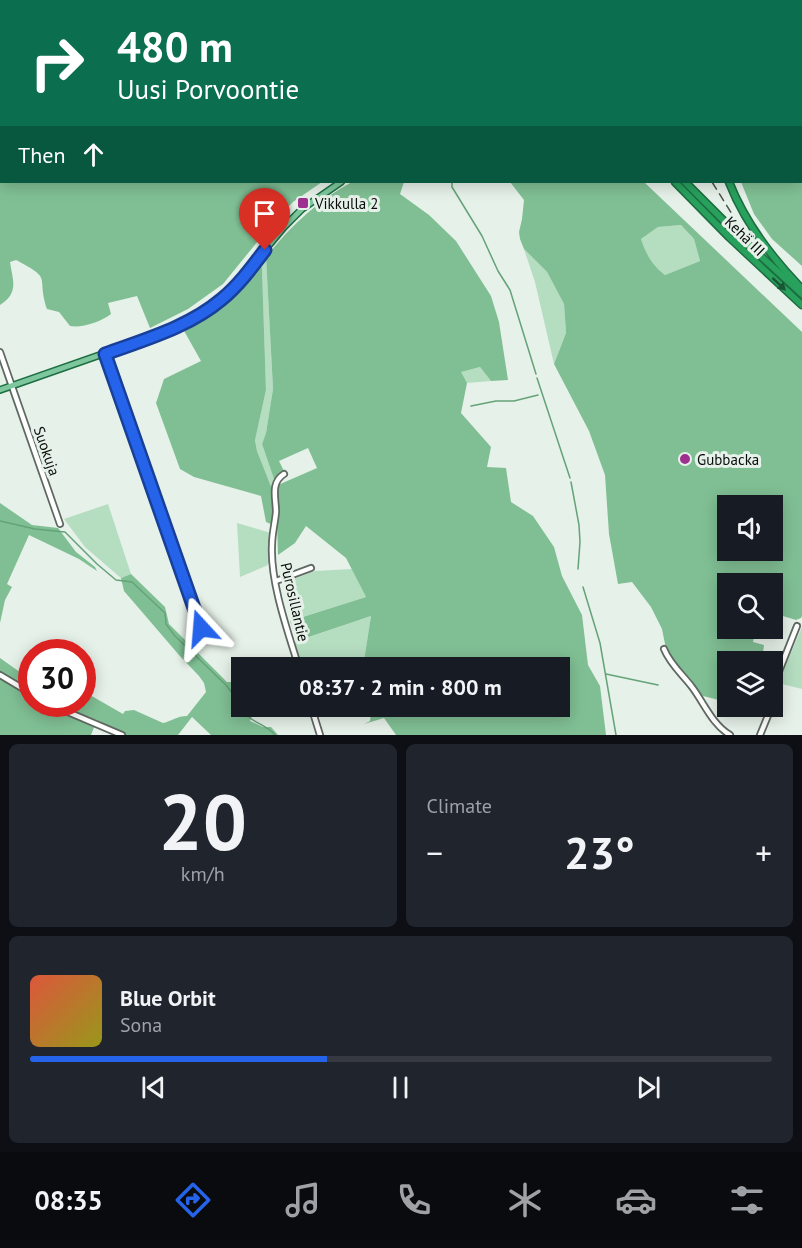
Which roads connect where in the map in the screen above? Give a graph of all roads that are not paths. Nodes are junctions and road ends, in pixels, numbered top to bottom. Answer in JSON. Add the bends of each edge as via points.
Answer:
{"nodes":[{"id":1,"x":339,"y":183,"type":"edge"},
{"id":2,"x":676,"y":183,"type":"edge"},
{"id":3,"x":687,"y":183,"type":"edge"},
{"id":4,"x":729,"y":183,"type":"edge"},
{"id":5,"x":802,"y":289,"type":"edge"},
{"id":6,"x":802,"y":294,"type":"edge"},
{"id":7,"x":802,"y":305,"type":"edge"},
{"id":8,"x":0,"y":352,"type":"edge"},
{"id":9,"x":105,"y":354,"type":"junction"},
{"id":10,"x":11,"y":386,"type":"junction"},
{"id":11,"x":0,"y":390,"type":"edge"},
{"id":12,"x":284,"y":474,"type":"dead end"},
{"id":13,"x":60,"y":524,"type":"dead end"},
{"id":14,"x":311,"y":568,"type":"dead end"},
{"id":15,"x":276,"y":581,"type":"junction"},
{"id":16,"x":797,"y":626,"type":"dead end"},
{"id":17,"x":201,"y":628,"type":"dead end"},
{"id":18,"x":664,"y":649,"type":"dead end"},
{"id":19,"x":296,"y":657,"type":"edge"},
{"id":20,"x":783,"y":661,"type":"edge"},
{"id":21,"x":0,"y":675,"type":"edge"},
{"id":22,"x":18,"y":686,"type":"edge"},
{"id":23,"x":80,"y":717,"type":"edge"},
{"id":24,"x":314,"y":717,"type":"edge"},
{"id":25,"x":767,"y":717,"type":"edge"},
{"id":26,"x":122,"y":735,"type":"edge"},
{"id":27,"x":320,"y":735,"type":"edge"},
{"id":28,"x":730,"y":735,"type":"edge"},
{"id":29,"x":760,"y":735,"type":"edge"}],
"edges":[{"from":1,"to":9,"type":"main road","via":[[307,204],[219,302],[158,335]]},
{"from":2,"to":7,"type":"highway","name":"Kehä III","one_way":true},
{"from":3,"to":6,"type":"highway"},
{"from":4,"to":5,"type":"highway","via":[[756,235]]},
{"from":8,"to":10,"type":"street","name":"Suokuja"},
{"from":9,"to":10,"type":"main road"},
{"from":9,"to":17,"type":"street"},
{"from":10,"to":11,"type":"main road"},
{"from":10,"to":13,"type":"street","name":"Suokuja"},
{"from":12,"to":15,"type":"street","name":"Purosillantie","via":[[274,489],[272,546]]},
{"from":14,"to":15,"type":"street"},
{"from":15,"to":19,"type":"street","name":"Purosillantie"},
{"from":16,"to":20,"type":"street"},
{"from":18,"to":28,"type":"street","via":[[714,720]]},
{"from":21,"to":22,"type":"street"},
{"from":23,"to":26,"type":"street"},
{"from":24,"to":27,"type":"street"},
{"from":25,"to":29,"type":"street"}]}
